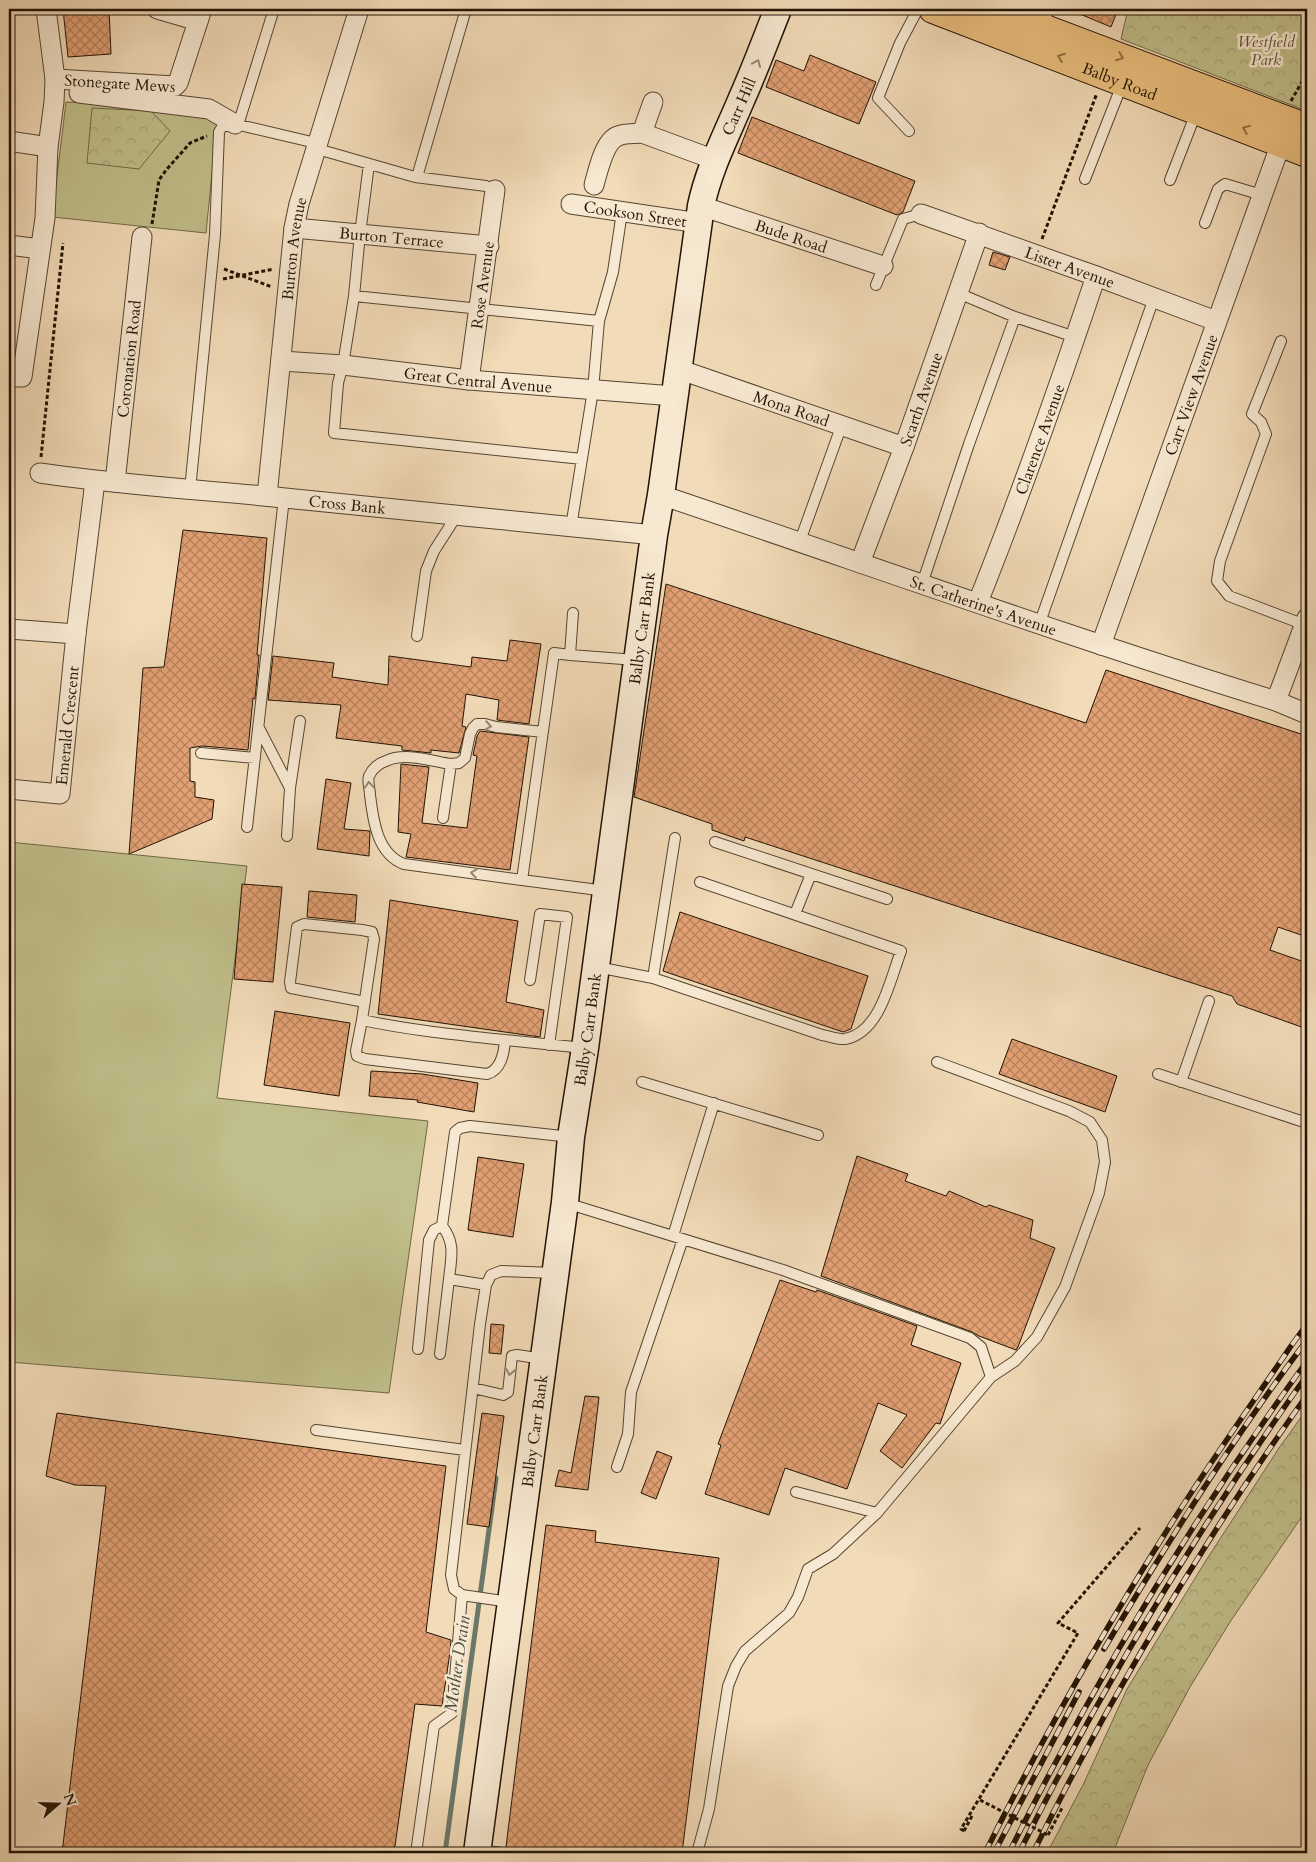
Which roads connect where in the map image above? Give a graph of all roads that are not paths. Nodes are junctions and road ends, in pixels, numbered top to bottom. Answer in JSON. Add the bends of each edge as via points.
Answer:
{"nodes":[{"id":1,"x":46,"y":9,"type":"edge"},
{"id":2,"x":157,"y":9,"type":"edge"},
{"id":3,"x":274,"y":9,"type":"edge"},
{"id":4,"x":358,"y":9,"type":"edge"},
{"id":5,"x":466,"y":9,"type":"edge"},
{"id":6,"x":778,"y":9,"type":"edge"},
{"id":7,"x":918,"y":9,"type":"edge"},
{"id":8,"x":933,"y":9,"type":"edge"},
{"id":9,"x":992,"y":9,"type":"edge"},
{"id":10,"x":200,"y":15,"type":"edge"},
{"id":11,"x":1045,"y":18,"type":"edge"},
{"id":12,"x":1114,"y":78,"type":"junction"},
{"id":13,"x":54,"y":85,"type":"junction"},
{"id":14,"x":654,"y":102,"type":"dead end"},
{"id":15,"x":1198,"y":109,"type":"junction"},
{"id":16,"x":231,"y":127,"type":"junction"},
{"id":17,"x":1307,"y":128,"type":"edge"},
{"id":18,"x":908,"y":131,"type":"dead end"},
{"id":19,"x":1281,"y":131,"type":"junction"},
{"id":20,"x":642,"y":133,"type":"junction"},
{"id":21,"x":9,"y":141,"type":"edge"},
{"id":22,"x":315,"y":146,"type":"junction"},
{"id":23,"x":48,"y":147,"type":"junction"},
{"id":24,"x":1307,"y":153,"type":"edge"},
{"id":25,"x":715,"y":160,"type":"junction"},
{"id":26,"x":370,"y":164,"type":"junction"},
{"id":27,"x":417,"y":178,"type":"junction"},
{"id":28,"x":1085,"y":179,"type":"dead end"},
{"id":29,"x":1170,"y":180,"type":"dead end"},
{"id":30,"x":594,"y":185,"type":"dead end"},
{"id":31,"x":496,"y":190,"type":"joint"},
{"id":32,"x":1262,"y":195,"type":"junction"},
{"id":33,"x":572,"y":204,"type":"dead end"},
{"id":34,"x":622,"y":212,"type":"junction"},
{"id":35,"x":700,"y":214,"type":"junction"},
{"id":36,"x":921,"y":214,"type":"joint"},
{"id":37,"x":1205,"y":223,"type":"dead end"},
{"id":38,"x":294,"y":228,"type":"junction"},
{"id":39,"x":979,"y":233,"type":"junction"},
{"id":40,"x":360,"y":234,"type":"junction"},
{"id":41,"x":142,"y":237,"type":"road end"},
{"id":42,"x":9,"y":245,"type":"edge"},
{"id":43,"x":489,"y":246,"type":"junction"},
{"id":44,"x":40,"y":249,"type":"junction"},
{"id":45,"x":883,"y":266,"type":"junction"},
{"id":46,"x":1096,"y":276,"type":"junction"},
{"id":47,"x":876,"y":285,"type":"dead end"},
{"id":48,"x":958,"y":293,"type":"junction"},
{"id":49,"x":354,"y":296,"type":"junction"},
{"id":50,"x":1154,"y":298,"type":"junction"},
{"id":51,"x":479,"y":308,"type":"junction"},
{"id":52,"x":1015,"y":316,"type":"junction"},
{"id":53,"x":1216,"y":321,"type":"junction"},
{"id":54,"x":599,"y":322,"type":"junction"},
{"id":55,"x":1076,"y":337,"type":"junction"},
{"id":56,"x":1281,"y":341,"type":"dead end"},
{"id":57,"x":281,"y":361,"type":"junction"},
{"id":58,"x":344,"y":365,"type":"junction"},
{"id":59,"x":678,"y":369,"type":"junction"},
{"id":60,"x":9,"y":377,"type":"edge"},
{"id":61,"x":469,"y":380,"type":"junction"},
{"id":62,"x":593,"y":390,"type":"junction"},
{"id":63,"x":674,"y":396,"type":"junction"},
{"id":64,"x":841,"y":427,"type":"junction"},
{"id":65,"x":904,"y":447,"type":"junction"},
{"id":66,"x":582,"y":459,"type":"junction"},
{"id":67,"x":40,"y":472,"type":"road end"},
{"id":68,"x":95,"y":481,"type":"junction"},
{"id":69,"x":115,"y":482,"type":"junction"},
{"id":70,"x":190,"y":490,"type":"junction"},
{"id":71,"x":661,"y":495,"type":"junction"},
{"id":72,"x":275,"y":497,"type":"junction"},
{"id":73,"x":457,"y":515,"type":"junction"},
{"id":74,"x":571,"y":527,"type":"junction"},
{"id":75,"x":654,"y":535,"type":"junction"},
{"id":76,"x":800,"y":541,"type":"junction"},
{"id":77,"x":860,"y":563,"type":"junction"},
{"id":78,"x":922,"y":584,"type":"junction"},
{"id":79,"x":978,"y":602,"type":"junction"},
{"id":80,"x":573,"y":613,"type":"dead end"},
{"id":81,"x":1039,"y":625,"type":"junction"},
{"id":82,"x":9,"y":629,"type":"edge"},
{"id":83,"x":1305,"y":630,"type":"edge"},
{"id":84,"x":76,"y":634,"type":"junction"},
{"id":85,"x":416,"y":636,"type":"dead end"},
{"id":86,"x":1101,"y":645,"type":"junction"},
{"id":87,"x":570,"y":655,"type":"junction"},
{"id":88,"x":637,"y":660,"type":"junction"},
{"id":89,"x":1276,"y":701,"type":"junction"},
{"id":90,"x":1307,"y":714,"type":"edge"},
{"id":91,"x":300,"y":720,"type":"dead end"},
{"id":92,"x":258,"y":728,"type":"junction"},
{"id":93,"x":543,"y":732,"type":"junction"},
{"id":94,"x":201,"y":753,"type":"dead end"},
{"id":95,"x":255,"y":758,"type":"junction"},
{"id":96,"x":451,"y":764,"type":"junction"},
{"id":97,"x":290,"y":788,"type":"junction"},
{"id":98,"x":9,"y":789,"type":"edge"},
{"id":99,"x":443,"y":818,"type":"dead end"},
{"id":100,"x":248,"y":827,"type":"dead end"},
{"id":101,"x":287,"y":836,"type":"dead end"},
{"id":102,"x":675,"y":838,"type":"dead end"},
{"id":103,"x":715,"y":842,"type":"dead end"},
{"id":104,"x":811,"y":874,"type":"junction"},
{"id":105,"x":522,"y":880,"type":"junction"},
{"id":106,"x":700,"y":882,"type":"dead end"},
{"id":107,"x":606,"y":892,"type":"junction"},
{"id":108,"x":887,"y":900,"type":"dead end"},
{"id":109,"x":795,"y":914,"type":"junction"},
{"id":110,"x":596,"y":966,"type":"junction"},
{"id":111,"x":653,"y":978,"type":"junction"},
{"id":112,"x":530,"y":980,"type":"dead end"},
{"id":113,"x":1209,"y":1001,"type":"dead end"},
{"id":114,"x":365,"y":1002,"type":"junction"},
{"id":115,"x":362,"y":1020,"type":"junction"},
{"id":116,"x":505,"y":1040,"type":"junction"},
{"id":117,"x":549,"y":1045,"type":"junction"},
{"id":118,"x":585,"y":1048,"type":"junction"},
{"id":119,"x":937,"y":1062,"type":"dead end"},
{"id":120,"x":1158,"y":1074,"type":"dead end"},
{"id":121,"x":642,"y":1082,"type":"dead end"},
{"id":122,"x":1181,"y":1082,"type":"junction"},
{"id":123,"x":714,"y":1103,"type":"junction"},
{"id":124,"x":1307,"y":1123,"type":"edge"},
{"id":125,"x":818,"y":1135,"type":"dead end"},
{"id":126,"x":571,"y":1137,"type":"junction"},
{"id":127,"x":565,"y":1202,"type":"junction"},
{"id":128,"x":442,"y":1226,"type":"junction"},
{"id":129,"x":678,"y":1237,"type":"junction"},
{"id":130,"x":556,"y":1273,"type":"junction"},
{"id":131,"x":448,"y":1279,"type":"junction"},
{"id":132,"x":486,"y":1285,"type":"junction"},
{"id":133,"x":418,"y":1350,"type":"dead end"},
{"id":134,"x":440,"y":1354,"type":"dead end"},
{"id":135,"x":544,"y":1360,"type":"junction"},
{"id":136,"x":991,"y":1377,"type":"junction"},
{"id":137,"x":473,"y":1388,"type":"junction"},
{"id":138,"x":316,"y":1430,"type":"dead end"},
{"id":139,"x":466,"y":1450,"type":"junction"},
{"id":140,"x":617,"y":1467,"type":"dead end"},
{"id":141,"x":796,"y":1492,"type":"dead end"},
{"id":142,"x":877,"y":1513,"type":"junction"},
{"id":143,"x":466,"y":1596,"type":"junction"},
{"id":144,"x":501,"y":1601,"type":"junction"},
{"id":145,"x":486,"y":1852,"type":"edge"},
{"id":146,"x":416,"y":1853,"type":"edge"},
{"id":147,"x":698,"y":1853,"type":"edge"}],
"edges":[{"from":1,"to":13,"type":"street"},
{"from":2,"to":10,"type":"street","name":"Stonegate Mews"},
{"from":3,"to":16,"type":"lane"},
{"from":4,"to":22,"type":"street","name":"Burton Avenue"},
{"from":5,"to":27,"type":"lane"},
{"from":25,"to":6,"type":"street","name":"Carr Hill","one_way":true},
{"from":7,"to":18,"type":"lane","via":[[878,98]]},
{"from":12,"to":8,"type":"main road","name":"Balby Road","one_way":true},
{"from":9,"to":11,"type":"main road","name":"Balby Road"},
{"from":10,"to":13,"type":"street","name":"Stonegate Mews","via":[[175,86]]},
{"from":11,"to":19,"type":"main road","name":"Balby Road","one_way":true},
{"from":12,"to":15,"type":"main road","name":"Balby Road"},
{"from":12,"to":28,"type":"lane"},
{"from":13,"to":16,"type":"street","via":[[209,108]]},
{"from":13,"to":23,"type":"street"},
{"from":14,"to":20,"type":"street"},
{"from":19,"to":15,"type":"main road","name":"Balby Road","one_way":true},
{"from":15,"to":29,"type":"lane"},
{"from":16,"to":22,"type":"lane"},
{"from":16,"to":70,"type":"lane","via":[[215,235]]},
{"from":17,"to":19,"type":"main road","name":"Balby Road"},
{"from":19,"to":24,"type":"main road","name":"Balby Road"},
{"from":19,"to":32,"type":"street","name":"Carr View Avenue"},
{"from":20,"to":25,"type":"street"},
{"from":20,"to":30,"type":"street","via":[[619,135],[612,140],[603,155]]},
{"from":21,"to":23,"type":"street"},
{"from":22,"to":26,"type":"lane"},
{"from":22,"to":38,"type":"street","name":"Burton Avenue"},
{"from":23,"to":44,"type":"street","via":[[45,218]]},
{"from":25,"to":35,"type":"street","name":"Carr Hill"},
{"from":26,"to":27,"type":"lane"},
{"from":26,"to":40,"type":"lane"},
{"from":27,"to":31,"type":"lane"},
{"from":31,"to":43,"type":"street","name":"Rose Avenue"},
{"from":32,"to":37,"type":"lane","via":[[1225,184],[1220,186]]},
{"from":32,"to":53,"type":"street","name":"Carr View Avenue"},
{"from":33,"to":34,"type":"street","name":"Cookson Street"},
{"from":34,"to":35,"type":"street","name":"Cookson Street"},
{"from":34,"to":54,"type":"lane"},
{"from":35,"to":45,"type":"street","name":"Bude Road"},
{"from":35,"to":59,"type":"street","name":"Balby Carr Bank"},
{"from":36,"to":39,"type":"street","name":"Lister Avenue"},
{"from":36,"to":45,"type":"lane","via":[[903,219]]},
{"from":38,"to":40,"type":"street","name":"Burton Terrace"},
{"from":38,"to":57,"type":"street","name":"Burton Avenue"},
{"from":39,"to":46,"type":"street","name":"Lister Avenue"},
{"from":39,"to":48,"type":"street","name":"Scarth Avenue"},
{"from":40,"to":43,"type":"street","name":"Burton Terrace"},
{"from":40,"to":49,"type":"lane"},
{"from":41,"to":69,"type":"street","name":"Coronation Road"},
{"from":42,"to":44,"type":"street"},
{"from":43,"to":51,"type":"street","name":"Rose Avenue"},
{"from":44,"to":60,"type":"street","via":[[22,377]]},
{"from":45,"to":47,"type":"lane"},
{"from":46,"to":50,"type":"street","name":"Lister Avenue"},
{"from":46,"to":55,"type":"street","name":"Clarence Avenue"},
{"from":48,"to":52,"type":"lane"},
{"from":48,"to":65,"type":"street","name":"Scarth Avenue"},
{"from":49,"to":51,"type":"lane"},
{"from":49,"to":58,"type":"lane"},
{"from":50,"to":53,"type":"street","name":"Lister Avenue"},
{"from":50,"to":81,"type":"lane"},
{"from":51,"to":54,"type":"lane"},
{"from":51,"to":61,"type":"street","name":"Rose Avenue"},
{"from":52,"to":55,"type":"lane"},
{"from":52,"to":78,"type":"lane"},
{"from":53,"to":86,"type":"street","name":"Carr View Avenue"},
{"from":54,"to":62,"type":"lane"},
{"from":55,"to":79,"type":"street","name":"Clarence Avenue"},
{"from":56,"to":83,"type":"lane","via":[[1252,414],[1261,422],[1266,434],[1220,561],[1216,581],[1229,596]]},
{"from":57,"to":58,"type":"street","name":"Great Central Avenue"},
{"from":57,"to":72,"type":"street","name":"Burton Avenue"},
{"from":58,"to":61,"type":"street","name":"Great Central Avenue"},
{"from":58,"to":66,"type":"lane","via":[[338,383],[334,433]]},
{"from":59,"to":63,"type":"street","name":"Balby Carr Bank"},
{"from":59,"to":64,"type":"street","name":"Mona Road"},
{"from":61,"to":62,"type":"street","name":"Great Central Avenue"},
{"from":62,"to":63,"type":"street","name":"Great Central Avenue"},
{"from":62,"to":66,"type":"lane"},
{"from":63,"to":71,"type":"street","name":"Balby Carr Bank"},
{"from":64,"to":65,"type":"street","name":"Mona Road"},
{"from":64,"to":76,"type":"lane"},
{"from":65,"to":77,"type":"street","name":"Scarth Avenue"},
{"from":66,"to":74,"type":"lane"},
{"from":67,"to":68,"type":"street","name":"Cross Bank"},
{"from":68,"to":69,"type":"street","name":"Cross Bank"},
{"from":68,"to":84,"type":"street","name":"Emerald Crescent"},
{"from":69,"to":70,"type":"street","name":"Cross Bank"},
{"from":70,"to":72,"type":"street","name":"Cross Bank"},
{"from":71,"to":75,"type":"street","name":"Balby Carr Bank"},
{"from":71,"to":76,"type":"street","name":"St. Catherine's Avenue"},
{"from":72,"to":73,"type":"street","name":"Cross Bank"},
{"from":72,"to":92,"type":"lane"},
{"from":73,"to":74,"type":"street","name":"Cross Bank"},
{"from":73,"to":85,"type":"lane","via":[[434,551],[426,571]]},
{"from":74,"to":75,"type":"street","name":"Cross Bank"},
{"from":75,"to":88,"type":"street","name":"Balby Carr Bank"},
{"from":76,"to":77,"type":"street","name":"St. Catherine's Avenue"},
{"from":77,"to":78,"type":"street","name":"St. Catherine's Avenue"},
{"from":78,"to":79,"type":"street","name":"St. Catherine's Avenue"},
{"from":79,"to":81,"type":"street","name":"St. Catherine's Avenue"},
{"from":80,"to":87,"type":"lane"},
{"from":81,"to":86,"type":"street","name":"St. Catherine's Avenue"},
{"from":82,"to":84,"type":"street"},
{"from":83,"to":89,"type":"street"},
{"from":84,"to":98,"type":"street","name":"Emerald Crescent","via":[[60,794]]},
{"from":86,"to":89,"type":"street","name":"St. Catherine's Avenue"},
{"from":87,"to":88,"type":"lane"},
{"from":87,"to":93,"type":"lane","via":[[554,653]]},
{"from":88,"to":107,"type":"street","name":"Balby Carr Bank"},
{"from":89,"to":90,"type":"street","name":"St. Catherine's Avenue"},
{"from":91,"to":97,"type":"lane"},
{"from":92,"to":95,"type":"lane"},
{"from":92,"to":97,"type":"lane"},
{"from":96,"to":93,"type":"lane","one_way":true,"via":[[465,758],[472,728],[477,724]]},
{"from":93,"to":105,"type":"lane"},
{"from":94,"to":95,"type":"lane"},
{"from":95,"to":100,"type":"lane"},
{"from":96,"to":99,"type":"lane"},
{"from":105,"to":96,"type":"lane","one_way":true,"via":[[404,864],[394,860],[384,847],[372,816],[368,777],[374,768],[384,761],[406,757]]},
{"from":97,"to":101,"type":"lane"},
{"from":102,"to":111,"type":"lane"},
{"from":103,"to":104,"type":"lane"},
{"from":104,"to":108,"type":"lane"},
{"from":104,"to":109,"type":"lane"},
{"from":105,"to":107,"type":"lane"},
{"from":106,"to":109,"type":"lane"},
{"from":107,"to":110,"type":"street","name":"Balby Carr Bank"},
{"from":109,"to":111,"type":"lane","via":[[901,951],[878,1015],[858,1035],[844,1039],[822,1035]]},
{"from":110,"to":111,"type":"lane"},
{"from":110,"to":118,"type":"street","name":"Balby Carr Bank"},
{"from":112,"to":117,"type":"lane","via":[[540,914],[567,917]]},
{"from":113,"to":122,"type":"lane"},
{"from":114,"to":114,"type":"lane","via":[[374,939],[372,932],[304,924],[297,927],[291,988]]},
{"from":114,"to":115,"type":"lane"},
{"from":115,"to":116,"type":"lane"},
{"from":115,"to":116,"type":"lane","via":[[356,1051],[357,1056],[365,1059],[486,1074],[499,1066]]},
{"from":116,"to":117,"type":"lane"},
{"from":117,"to":118,"type":"lane"},
{"from":118,"to":126,"type":"street","name":"Balby Carr Bank"},
{"from":119,"to":136,"type":"lane","via":[[1069,1111],[1090,1122],[1102,1140],[1105,1162],[1099,1193],[1065,1287],[1037,1337],[1015,1361]]},
{"from":120,"to":122,"type":"lane"},
{"from":121,"to":123,"type":"lane"},
{"from":122,"to":124,"type":"lane"},
{"from":123,"to":125,"type":"lane"},
{"from":123,"to":129,"type":"lane"},
{"from":126,"to":127,"type":"street","name":"Balby Carr Bank"},
{"from":126,"to":128,"type":"lane","via":[[470,1126],[460,1128],[455,1132]]},
{"from":127,"to":129,"type":"lane"},
{"from":127,"to":130,"type":"street","name":"Balby Carr Bank"},
{"from":128,"to":131,"type":"lane","via":[[449,1234],[452,1246]]},
{"from":128,"to":133,"type":"lane","via":[[434,1230],[429,1240]]},
{"from":129,"to":136,"type":"lane","via":[[783,1270],[970,1338],[981,1347]]},
{"from":129,"to":140,"type":"lane","via":[[631,1392],[628,1434]]},
{"from":130,"to":132,"type":"lane","via":[[501,1271],[491,1275]]},
{"from":130,"to":135,"type":"street","name":"Balby Carr Bank"},
{"from":131,"to":132,"type":"lane"},
{"from":131,"to":134,"type":"lane"},
{"from":132,"to":137,"type":"lane"},
{"from":135,"to":137,"type":"lane","one_way":true,"via":[[518,1354],[512,1356],[508,1392],[503,1395]]},
{"from":135,"to":144,"type":"street","name":"Balby Carr Bank"},
{"from":136,"to":142,"type":"lane"},
{"from":137,"to":139,"type":"lane"},
{"from":138,"to":139,"type":"lane"},
{"from":139,"to":143,"type":"lane","via":[[451,1575],[454,1589]]},
{"from":141,"to":142,"type":"lane"},
{"from":142,"to":147,"type":"lane","via":[[833,1554],[808,1570],[789,1613],[745,1651],[736,1666],[728,1686],[709,1809]]},
{"from":143,"to":144,"type":"lane"},
{"from":143,"to":146,"type":"lane","via":[[452,1712],[434,1726]]},
{"from":144,"to":145,"type":"street","name":"Balby Carr Bank"}]}
